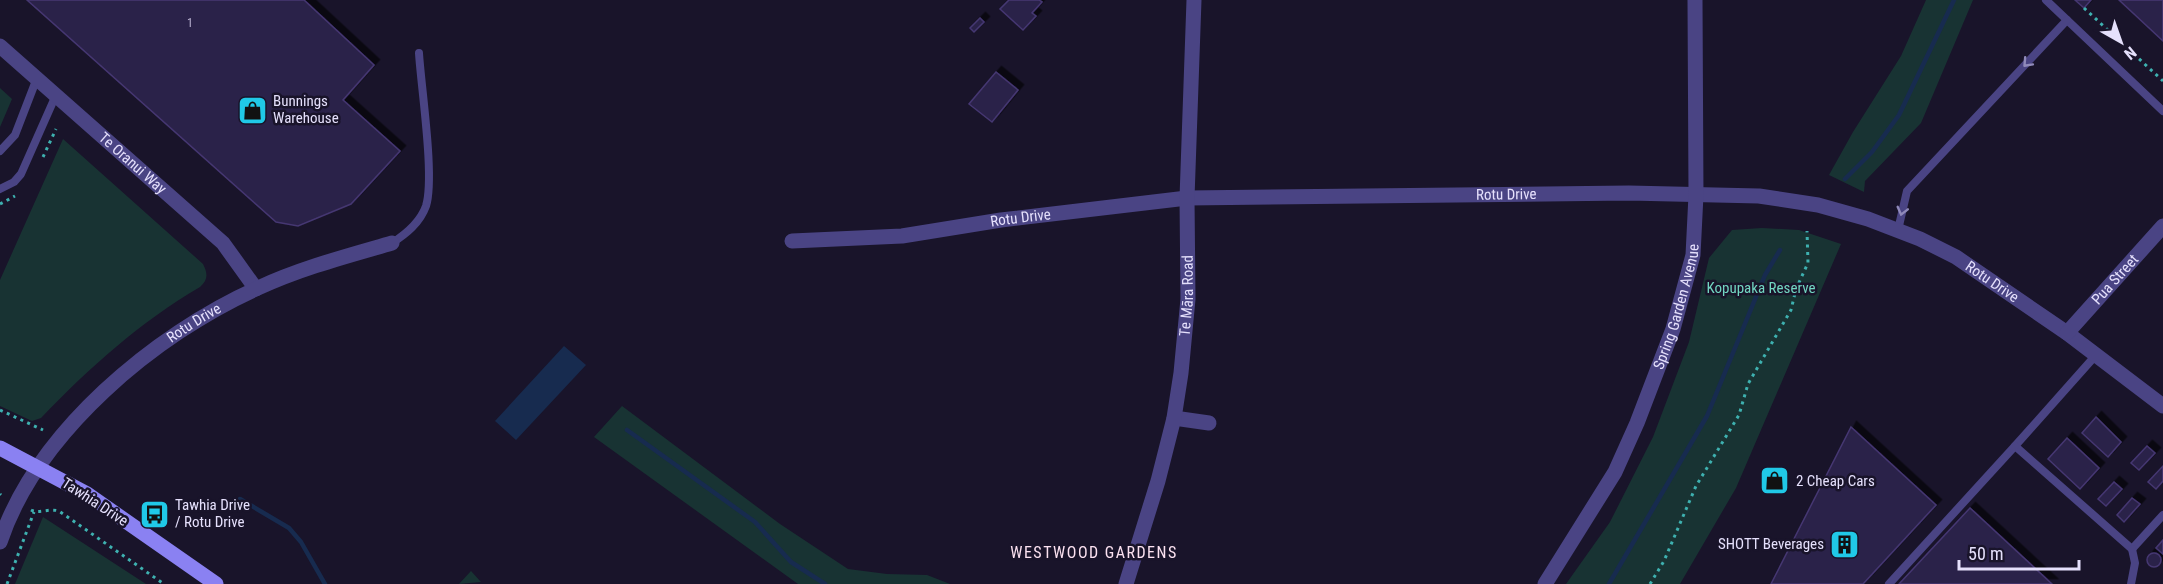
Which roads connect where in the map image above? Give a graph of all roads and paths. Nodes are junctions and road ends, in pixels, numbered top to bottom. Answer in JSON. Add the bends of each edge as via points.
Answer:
{"nodes":[{"id":1,"x":1194,"y":0,"type":"edge"},
{"id":2,"x":1695,"y":0,"type":"edge"},
{"id":3,"x":2046,"y":0,"type":"edge"},
{"id":4,"x":2084,"y":8,"type":"dead end"},
{"id":5,"x":2067,"y":20,"type":"junction"},
{"id":6,"x":0,"y":46,"type":"edge"},
{"id":7,"x":419,"y":53,"type":"dead end"},
{"id":8,"x":37,"y":78,"type":"junction"},
{"id":9,"x":2163,"y":81,"type":"edge"},
{"id":10,"x":56,"y":95,"type":"junction"},
{"id":11,"x":2163,"y":111,"type":"edge"},
{"id":12,"x":0,"y":151,"type":"edge"},
{"id":13,"x":0,"y":189,"type":"edge"},
{"id":14,"x":1696,"y":195,"type":"junction"},
{"id":15,"x":1187,"y":198,"type":"junction"},
{"id":16,"x":2163,"y":226,"type":"edge"},
{"id":17,"x":1898,"y":230,"type":"junction"},
{"id":18,"x":1807,"y":231,"type":"dead end"},
{"id":19,"x":792,"y":241,"type":"dead end"},
{"id":20,"x":392,"y":243,"type":"joint"},
{"id":21,"x":256,"y":289,"type":"junction"},
{"id":22,"x":2067,"y":333,"type":"junction"},
{"id":23,"x":2096,"y":355,"type":"junction"},
{"id":24,"x":2163,"y":406,"type":"edge"},
{"id":25,"x":0,"y":410,"type":"edge"},
{"id":26,"x":1174,"y":417,"type":"junction"},
{"id":27,"x":1209,"y":423,"type":"dead end"},
{"id":28,"x":43,"y":430,"type":"dead end"},
{"id":29,"x":2015,"y":446,"type":"junction"},
{"id":30,"x":0,"y":447,"type":"edge"},
{"id":31,"x":39,"y":467,"type":"junction"},
{"id":32,"x":29,"y":509,"type":"dead end"},
{"id":33,"x":34,"y":512,"type":"junction"},
{"id":34,"x":2163,"y":515,"type":"edge"},
{"id":35,"x":0,"y":542,"type":"edge"},
{"id":36,"x":2132,"y":549,"type":"junction"},
{"id":37,"x":7,"y":584,"type":"edge"},
{"id":38,"x":164,"y":584,"type":"edge"},
{"id":39,"x":216,"y":584,"type":"edge"},
{"id":40,"x":1125,"y":584,"type":"edge"},
{"id":41,"x":1545,"y":584,"type":"edge"},
{"id":42,"x":1650,"y":584,"type":"edge"},
{"id":43,"x":1889,"y":584,"type":"edge"},
{"id":44,"x":2131,"y":584,"type":"edge"}],
"edges":[{"from":1,"to":15,"type":"street","name":"Te Māra Road"},
{"from":2,"to":14,"type":"street","name":"Spring Garden Avenue"},
{"from":3,"to":5,"type":"lane"},
{"from":4,"to":9,"type":"path"},
{"from":5,"to":11,"type":"lane"},
{"from":5,"to":17,"type":"lane","one_way":true,"via":[[1907,191]]},
{"from":6,"to":8,"type":"street","name":"Te Oranui Way"},
{"from":7,"to":20,"type":"lane","via":[[429,181],[426,206],[411,231]]},
{"from":8,"to":10,"type":"street","name":"Te Oranui Way"},
{"from":8,"to":12,"type":"lane","via":[[15,135]]},
{"from":10,"to":13,"type":"lane","via":[[21,174]]},
{"from":10,"to":21,"type":"street","name":"Te Oranui Way","via":[[223,243]]},
{"from":14,"to":15,"type":"street","name":"Rotu Drive"},
{"from":14,"to":17,"type":"street","name":"Rotu Drive","via":[[1759,196],[1818,205]]},
{"from":14,"to":41,"type":"street","name":"Spring Garden Avenue","via":[[1693,255],[1656,377],[1615,472]]},
{"from":15,"to":19,"type":"street","name":"Rotu Drive","via":[[902,236]]},
{"from":15,"to":26,"type":"street","name":"Te Māra Road","via":[[1188,299]]},
{"from":16,"to":22,"type":"street","name":"Pua Street"},
{"from":17,"to":22,"type":"street","name":"Rotu Drive","via":[[1956,257]]},
{"from":18,"to":42,"type":"path","via":[[1808,263],[1791,310],[1748,384],[1738,415],[1696,486]]},
{"from":20,"to":21,"type":"street","name":"Rotu Drive","via":[[333,259]]},
{"from":21,"to":31,"type":"street","name":"Rotu Drive","via":[[179,333],[127,373],[61,437]]},
{"from":22,"to":23,"type":"street","name":"Rotu Drive"},
{"from":23,"to":24,"type":"street","name":"Rotu Drive"},
{"from":23,"to":29,"type":"lane"},
{"from":25,"to":28,"type":"path"},
{"from":26,"to":27,"type":"street"},
{"from":26,"to":40,"type":"street","name":"Te Māra Road"},
{"from":29,"to":36,"type":"lane"},
{"from":29,"to":43,"type":"lane"},
{"from":30,"to":31,"type":"street","name":"Tawhia Drive"},
{"from":31,"to":35,"type":"street","name":"Rotu Drive","via":[[12,509]]},
{"from":31,"to":39,"type":"street","name":"Tawhia Drive","via":[[87,494]]},
{"from":32,"to":33,"type":"path"},
{"from":33,"to":37,"type":"path"},
{"from":33,"to":38,"type":"path","via":[[59,511]]},
{"from":34,"to":36,"type":"lane"},
{"from":36,"to":44,"type":"lane","via":[[2135,563]]}]}
